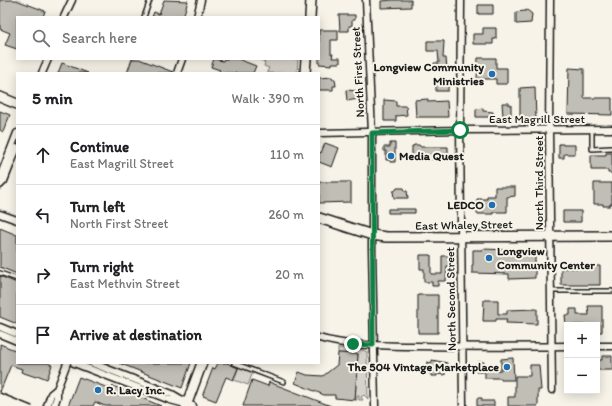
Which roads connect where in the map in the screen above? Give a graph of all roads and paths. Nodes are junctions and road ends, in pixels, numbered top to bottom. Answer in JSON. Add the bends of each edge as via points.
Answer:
{"nodes":[{"id":1,"x":72,"y":0,"type":"edge"},
{"id":2,"x":150,"y":0,"type":"edge"},
{"id":3,"x":201,"y":0,"type":"edge"},
{"id":4,"x":311,"y":0,"type":"edge"},
{"id":5,"x":366,"y":0,"type":"edge"},
{"id":6,"x":461,"y":0,"type":"edge"},
{"id":7,"x":550,"y":0,"type":"edge"},
{"id":8,"x":64,"y":16,"type":"edge"},
{"id":9,"x":144,"y":16,"type":"edge"},
{"id":10,"x":197,"y":16,"type":"edge"},
{"id":11,"x":310,"y":16,"type":"edge"},
{"id":12,"x":48,"y":60,"type":"edge"},
{"id":13,"x":182,"y":60,"type":"edge"},
{"id":14,"x":306,"y":60,"type":"edge"},
{"id":15,"x":42,"y":72,"type":"edge"},
{"id":16,"x":176,"y":72,"type":"edge"},
{"id":17,"x":305,"y":72,"type":"edge"},
{"id":18,"x":0,"y":97,"type":"edge"},
{"id":19,"x":16,"y":104,"type":"edge"},
{"id":20,"x":592,"y":129,"type":"junction"},
{"id":21,"x":612,"y":129,"type":"edge"},
{"id":22,"x":460,"y":130,"type":"junction"},
{"id":23,"x":550,"y":130,"type":"junction"},
{"id":24,"x":320,"y":133,"type":"edge"},
{"id":25,"x":372,"y":133,"type":"junction"},
{"id":26,"x":16,"y":136,"type":"edge"},
{"id":27,"x":611,"y":148,"type":"dead end"},
{"id":28,"x":16,"y":151,"type":"edge"},
{"id":29,"x":0,"y":177,"type":"edge"},
{"id":30,"x":0,"y":185,"type":"edge"},
{"id":31,"x":0,"y":214,"type":"edge"},
{"id":32,"x":320,"y":218,"type":"edge"},
{"id":33,"x":16,"y":220,"type":"edge"},
{"id":34,"x":372,"y":235,"type":"junction"},
{"id":35,"x":550,"y":236,"type":"junction"},
{"id":36,"x":612,"y":236,"type":"edge"},
{"id":37,"x":461,"y":237,"type":"junction"},
{"id":38,"x":0,"y":273,"type":"edge"},
{"id":39,"x":16,"y":279,"type":"edge"},
{"id":40,"x":550,"y":291,"type":"junction"},
{"id":41,"x":612,"y":291,"type":"edge"},
{"id":42,"x":0,"y":328,"type":"edge"},
{"id":43,"x":0,"y":334,"type":"edge"},
{"id":44,"x":16,"y":334,"type":"edge"},
{"id":45,"x":320,"y":338,"type":"edge"},
{"id":46,"x":16,"y":341,"type":"edge"},
{"id":47,"x":373,"y":345,"type":"junction"},
{"id":48,"x":551,"y":346,"type":"junction"},
{"id":49,"x":564,"y":346,"type":"edge"},
{"id":50,"x":600,"y":346,"type":"edge"},
{"id":51,"x":612,"y":346,"type":"edge"},
{"id":52,"x":463,"y":347,"type":"junction"},
{"id":53,"x":67,"y":364,"type":"edge"},
{"id":54,"x":77,"y":364,"type":"edge"},
{"id":55,"x":95,"y":364,"type":"edge"},
{"id":56,"x":202,"y":364,"type":"edge"},
{"id":57,"x":237,"y":364,"type":"edge"},
{"id":58,"x":284,"y":382,"type":"dead end"},
{"id":59,"x":57,"y":389,"type":"junction"},
{"id":60,"x":552,"y":390,"type":"dead end"},
{"id":61,"x":188,"y":405,"type":"edge"},
{"id":62,"x":47,"y":406,"type":"edge"},
{"id":63,"x":54,"y":406,"type":"edge"},
{"id":64,"x":375,"y":406,"type":"edge"},
{"id":65,"x":463,"y":406,"type":"edge"}],
"edges":[{"from":1,"to":8,"type":"street"},
{"from":2,"to":9,"type":"lane"},
{"from":3,"to":10,"type":"street"},
{"from":4,"to":11,"type":"street"},
{"from":5,"to":25,"type":"street","name":"North First Street"},
{"from":6,"to":22,"type":"street","name":"North Second Street"},
{"from":7,"to":23,"type":"street","name":"North Third Street"},
{"from":12,"to":15,"type":"street"},
{"from":13,"to":16,"type":"street"},
{"from":14,"to":17,"type":"street"},
{"from":18,"to":19,"type":"street"},
{"from":20,"to":21,"type":"street","name":"East Magrill Street"},
{"from":20,"to":23,"type":"street","name":"East Magrill Street"},
{"from":20,"to":27,"type":"lane","via":[[592,148]]},
{"from":22,"to":23,"type":"street","name":"East Magrill Street"},
{"from":22,"to":25,"type":"street","name":"East Magrill Street"},
{"from":22,"to":37,"type":"street","name":"North Second Street"},
{"from":23,"to":35,"type":"street","name":"North Third Street"},
{"from":24,"to":25,"type":"street","name":"East Magrill Street"},
{"from":25,"to":34,"type":"street","name":"North First Street"},
{"from":26,"to":29,"type":"street"},
{"from":28,"to":30,"type":"street"},
{"from":31,"to":33,"type":"street"},
{"from":32,"to":34,"type":"street","name":"East Whaley Street"},
{"from":34,"to":37,"type":"street","name":"East Whaley Street","via":[[394,238]]},
{"from":34,"to":47,"type":"street","name":"North First Street"},
{"from":35,"to":36,"type":"street","name":"East Whaley Street"},
{"from":35,"to":37,"type":"street","name":"East Whaley Street"},
{"from":35,"to":40,"type":"street","name":"North Third Street"},
{"from":37,"to":52,"type":"street","name":"North Second Street"},
{"from":38,"to":39,"type":"lane"},
{"from":40,"to":41,"type":"lane"},
{"from":40,"to":48,"type":"street","name":"North Third Street"},
{"from":42,"to":44,"type":"street"},
{"from":43,"to":46,"type":"street"},
{"from":45,"to":47,"type":"street"},
{"from":47,"to":52,"type":"street"},
{"from":47,"to":64,"type":"street","name":"North First Street"},
{"from":48,"to":49,"type":"street"},
{"from":48,"to":52,"type":"street"},
{"from":48,"to":60,"type":"street","name":"North Third Street"},
{"from":50,"to":51,"type":"street"},
{"from":52,"to":65,"type":"street","name":"North Second Street"},
{"from":53,"to":59,"type":"street"},
{"from":54,"to":61,"type":"street"},
{"from":55,"to":61,"type":"street","via":[[172,394]]},
{"from":56,"to":61,"type":"street"},
{"from":57,"to":58,"type":"lane"},
{"from":59,"to":62,"type":"street","via":[[51,394]]},
{"from":59,"to":63,"type":"street"}]}
